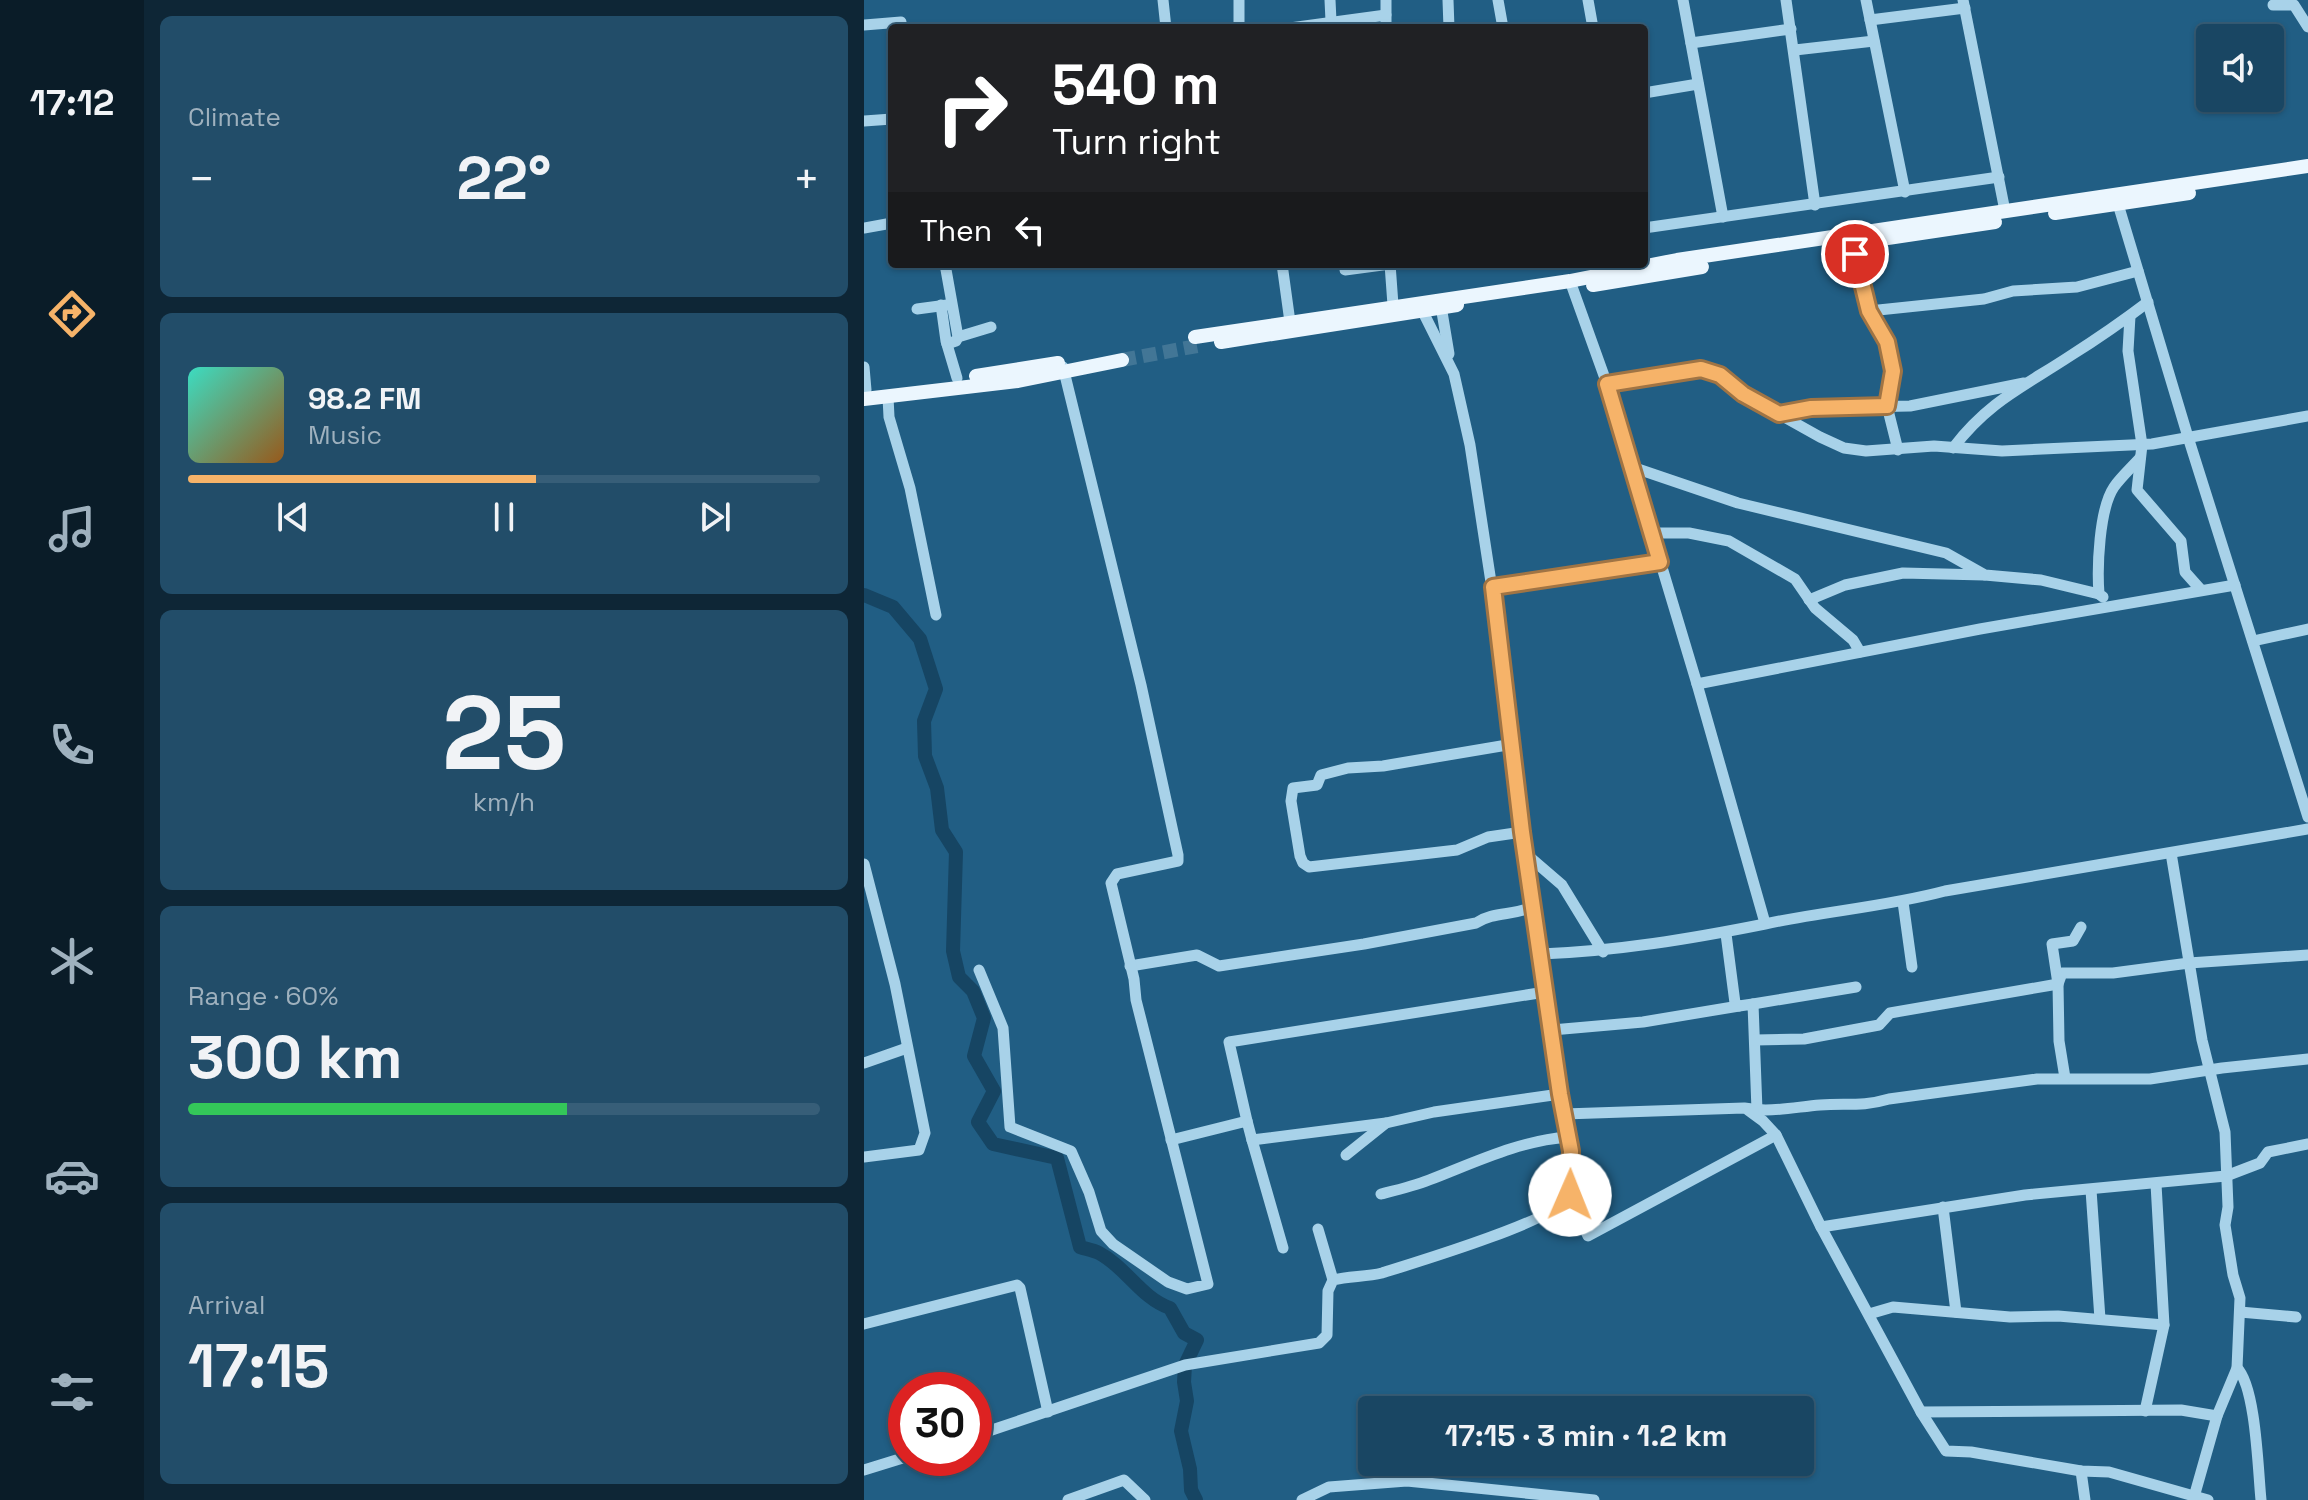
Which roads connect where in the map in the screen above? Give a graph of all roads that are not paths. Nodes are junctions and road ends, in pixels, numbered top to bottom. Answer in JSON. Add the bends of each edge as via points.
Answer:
{"nodes":[{"id":1,"x":1163,"y":0,"type":"edge"},
{"id":2,"x":1239,"y":0,"type":"edge"},
{"id":3,"x":1330,"y":0,"type":"edge"},
{"id":4,"x":1386,"y":0,"type":"edge"},
{"id":5,"x":1448,"y":0,"type":"edge"},
{"id":6,"x":1498,"y":0,"type":"edge"},
{"id":7,"x":1588,"y":0,"type":"edge"},
{"id":8,"x":1683,"y":0,"type":"edge"},
{"id":9,"x":1786,"y":0,"type":"edge"},
{"id":10,"x":1866,"y":0,"type":"edge"},
{"id":11,"x":1964,"y":4,"type":"edge"},
{"id":12,"x":2273,"y":5,"type":"dead end"},
{"id":13,"x":1386,"y":15,"type":"junction"},
{"id":14,"x":1870,"y":20,"type":"junction"},
{"id":15,"x":1331,"y":21,"type":"junction"},
{"id":16,"x":901,"y":22,"type":"dead end"},
{"id":17,"x":1166,"y":24,"type":"edge"},
{"id":18,"x":1239,"y":24,"type":"edge"},
{"id":19,"x":1313,"y":24,"type":"edge"},
{"id":20,"x":1386,"y":24,"type":"edge"},
{"id":21,"x":1449,"y":24,"type":"edge"},
{"id":22,"x":1502,"y":24,"type":"edge"},
{"id":23,"x":1592,"y":24,"type":"edge"},
{"id":24,"x":864,"y":25,"type":"edge"},
{"id":25,"x":2308,"y":27,"type":"edge"},
{"id":26,"x":1791,"y":29,"type":"junction"},
{"id":27,"x":1874,"y":41,"type":"junction"},
{"id":28,"x":1691,"y":43,"type":"junction"},
{"id":29,"x":1795,"y":50,"type":"junction"},
{"id":30,"x":1698,"y":84,"type":"junction"},
{"id":31,"x":1648,"y":92,"type":"edge"},
{"id":32,"x":888,"y":119,"type":"edge"},
{"id":33,"x":864,"y":121,"type":"edge"},
{"id":34,"x":2308,"y":166,"type":"edge"},
{"id":35,"x":2308,"y":175,"type":"edge"},
{"id":36,"x":1999,"y":177,"type":"junction"},
{"id":37,"x":1905,"y":192,"type":"junction"},
{"id":38,"x":2118,"y":204,"type":"junction"},
{"id":39,"x":1815,"y":205,"type":"junction"},
{"id":40,"x":2005,"y":211,"type":"junction"},
{"id":41,"x":1723,"y":217,"type":"junction"},
{"id":42,"x":888,"y":224,"type":"edge"},
{"id":43,"x":1648,"y":227,"type":"edge"},
{"id":44,"x":864,"y":228,"type":"edge"},
{"id":45,"x":1855,"y":254,"type":"dead end"},
{"id":46,"x":1648,"y":267,"type":"edge"},
{"id":47,"x":945,"y":268,"type":"edge"},
{"id":48,"x":1283,"y":268,"type":"edge"},
{"id":49,"x":1360,"y":268,"type":"edge"},
{"id":50,"x":1390,"y":268,"type":"edge"},
{"id":51,"x":1643,"y":268,"type":"edge"},
{"id":52,"x":1345,"y":270,"type":"dead end"},
{"id":53,"x":2138,"y":271,"type":"junction"},
{"id":54,"x":1571,"y":285,"type":"junction"},
{"id":55,"x":2148,"y":302,"type":"junction"},
{"id":56,"x":1440,"y":303,"type":"junction"},
{"id":57,"x":946,"y":305,"type":"junction"},
{"id":58,"x":1393,"y":305,"type":"junction"},
{"id":59,"x":917,"y":309,"type":"dead end"},
{"id":60,"x":1869,"y":311,"type":"junction"},
{"id":61,"x":1423,"y":312,"type":"junction"},
{"id":62,"x":2130,"y":316,"type":"junction"},
{"id":63,"x":1290,"y":322,"type":"junction"},
{"id":64,"x":991,"y":327,"type":"dead end"},
{"id":65,"x":953,"y":340,"type":"junction"},
{"id":66,"x":1122,"y":355,"type":"tunnel mouth"},
{"id":67,"x":1449,"y":362,"type":"junction"},
{"id":68,"x":864,"y":367,"type":"edge"},
{"id":69,"x":1063,"y":367,"type":"junction"},
{"id":70,"x":957,"y":378,"type":"junction"},
{"id":71,"x":2024,"y":383,"type":"junction"},
{"id":72,"x":1607,"y":384,"type":"junction"},
{"id":73,"x":865,"y":393,"type":"edge"},
{"id":74,"x":888,"y":397,"type":"junction"},
{"id":75,"x":1887,"y":406,"type":"junction"},
{"id":76,"x":1779,"y":414,"type":"junction"},
{"id":77,"x":2308,"y":416,"type":"edge"},
{"id":78,"x":2188,"y":437,"type":"junction"},
{"id":79,"x":2142,"y":445,"type":"junction"},
{"id":80,"x":1953,"y":448,"type":"junction"},
{"id":81,"x":1898,"y":450,"type":"junction"},
{"id":82,"x":2140,"y":458,"type":"junction"},
{"id":83,"x":1632,"y":467,"type":"junction"},
{"id":84,"x":1652,"y":533,"type":"junction"},
{"id":85,"x":1660,"y":562,"type":"junction"},
{"id":86,"x":1985,"y":575,"type":"junction"},
{"id":87,"x":2235,"y":585,"type":"junction"},
{"id":88,"x":1493,"y":587,"type":"junction"},
{"id":89,"x":2201,"y":590,"type":"junction"},
{"id":90,"x":2099,"y":594,"type":"junction"},
{"id":91,"x":1809,"y":600,"type":"junction"},
{"id":92,"x":2118,"y":604,"type":"junction"},
{"id":93,"x":936,"y":615,"type":"dead end"},
{"id":94,"x":2308,"y":629,"type":"edge"},
{"id":95,"x":2253,"y":641,"type":"junction"},
{"id":96,"x":1860,"y":652,"type":"junction"},
{"id":97,"x":1697,"y":684,"type":"junction"},
{"id":98,"x":1513,"y":744,"type":"junction"},
{"id":99,"x":2308,"y":817,"type":"edge"},
{"id":100,"x":2308,"y":829,"type":"edge"},
{"id":101,"x":1522,"y":832,"type":"junction"},
{"id":102,"x":2171,"y":853,"type":"junction"},
{"id":103,"x":1526,"y":854,"type":"junction"},
{"id":104,"x":864,"y":864,"type":"edge"},
{"id":105,"x":1903,"y":902,"type":"junction"},
{"id":106,"x":1534,"y":906,"type":"junction"},
{"id":107,"x":1765,"y":923,"type":"junction"},
{"id":108,"x":2081,"y":927,"type":"dead end"},
{"id":109,"x":1726,"y":934,"type":"junction"},
{"id":110,"x":1603,"y":952,"type":"junction"},
{"id":111,"x":1541,"y":954,"type":"junction"},
{"id":112,"x":2308,"y":955,"type":"edge"},
{"id":113,"x":2189,"y":963,"type":"junction"},
{"id":114,"x":1130,"y":966,"type":"junction"},
{"id":115,"x":1912,"y":967,"type":"dead end"},
{"id":116,"x":979,"y":970,"type":"dead end"},
{"id":117,"x":2058,"y":984,"type":"junction"},
{"id":118,"x":1856,"y":987,"type":"dead end"},
{"id":119,"x":1545,"y":992,"type":"junction"},
{"id":120,"x":1753,"y":1004,"type":"junction"},
{"id":121,"x":1739,"y":1006,"type":"junction"},
{"id":122,"x":1552,"y":1030,"type":"junction"},
{"id":123,"x":1755,"y":1040,"type":"junction"},
{"id":124,"x":907,"y":1048,"type":"junction"},
{"id":125,"x":2308,"y":1059,"type":"edge"},
{"id":126,"x":864,"y":1063,"type":"edge"},
{"id":127,"x":2209,"y":1070,"type":"junction"},
{"id":128,"x":2065,"y":1078,"type":"junction"},
{"id":129,"x":1560,"y":1094,"type":"junction"},
{"id":130,"x":1744,"y":1108,"type":"junction"},
{"id":131,"x":1757,"y":1110,"type":"junction"},
{"id":132,"x":1564,"y":1114,"type":"junction"},
{"id":133,"x":1247,"y":1121,"type":"junction"},
{"id":134,"x":1386,"y":1123,"type":"junction"},
{"id":135,"x":1776,"y":1135,"type":"junction"},
{"id":136,"x":1568,"y":1137,"type":"junction"},
{"id":137,"x":1171,"y":1140,"type":"junction"},
{"id":138,"x":1252,"y":1140,"type":"junction"},
{"id":139,"x":2308,"y":1144,"type":"edge"},
{"id":140,"x":1346,"y":1155,"type":"dead end"},
{"id":141,"x":864,"y":1157,"type":"edge"},
{"id":142,"x":2226,"y":1176,"type":"junction"},
{"id":143,"x":2156,"y":1184,"type":"junction"},
{"id":144,"x":2091,"y":1190,"type":"junction"},
{"id":145,"x":1381,"y":1194,"type":"dead end"},
{"id":146,"x":1570,"y":1195,"type":"junction"},
{"id":147,"x":1943,"y":1207,"type":"junction"},
{"id":148,"x":1821,"y":1227,"type":"junction"},
{"id":149,"x":1318,"y":1229,"type":"dead end"},
{"id":150,"x":1283,"y":1248,"type":"dead end"},
{"id":151,"x":1333,"y":1280,"type":"junction"},
{"id":152,"x":1956,"y":1312,"type":"junction"},
{"id":153,"x":2240,"y":1312,"type":"junction"},
{"id":154,"x":1869,"y":1314,"type":"junction"},
{"id":155,"x":2296,"y":1317,"type":"dead end"},
{"id":156,"x":2100,"y":1319,"type":"junction"},
{"id":157,"x":864,"y":1324,"type":"edge"},
{"id":158,"x":2164,"y":1325,"type":"junction"},
{"id":159,"x":2237,"y":1368,"type":"junction"},
{"id":160,"x":2145,"y":1411,"type":"junction"},
{"id":161,"x":1048,"y":1412,"type":"junction"},
{"id":162,"x":1921,"y":1412,"type":"junction"},
{"id":163,"x":2217,"y":1416,"type":"junction"},
{"id":164,"x":992,"y":1430,"type":"edge"},
{"id":165,"x":888,"y":1463,"type":"edge"},
{"id":166,"x":864,"y":1470,"type":"edge"},
{"id":167,"x":2081,"y":1471,"type":"junction"},
{"id":168,"x":2194,"y":1497,"type":"junction"},
{"id":169,"x":1068,"y":1500,"type":"edge"},
{"id":170,"x":1145,"y":1500,"type":"edge"},
{"id":171,"x":1302,"y":1500,"type":"edge"},
{"id":172,"x":1594,"y":1500,"type":"edge"},
{"id":173,"x":2085,"y":1500,"type":"edge"},
{"id":174,"x":2208,"y":1500,"type":"edge"},
{"id":175,"x":2261,"y":1500,"type":"edge"}],
"edges":[{"from":1,"to":17,"type":"street"},
{"from":2,"to":18,"type":"street"},
{"from":3,"to":15,"type":"street"},
{"from":4,"to":13,"type":"street"},
{"from":5,"to":21,"type":"street"},
{"from":6,"to":22,"type":"street"},
{"from":7,"to":23,"type":"street"},
{"from":8,"to":28,"type":"street"},
{"from":9,"to":26,"type":"street"},
{"from":10,"to":14,"type":"street"},
{"from":11,"to":14,"type":"street"},
{"from":11,"to":36,"type":"street"},
{"from":12,"to":25,"type":"street","via":[[2294,5]]},
{"from":13,"to":15,"type":"street"},
{"from":13,"to":20,"type":"street"},
{"from":14,"to":27,"type":"street"},
{"from":15,"to":19,"type":"street"},
{"from":16,"to":24,"type":"street"},
{"from":26,"to":28,"type":"street"},
{"from":26,"to":29,"type":"street"},
{"from":27,"to":29,"type":"street"},
{"from":27,"to":37,"type":"street"},
{"from":28,"to":30,"type":"street"},
{"from":29,"to":39,"type":"street"},
{"from":30,"to":31,"type":"street"},
{"from":30,"to":41,"type":"street"},
{"from":32,"to":33,"type":"street"},
{"from":34,"to":40,"type":"main road"},
{"from":35,"to":38,"type":"main road"},
{"from":36,"to":37,"type":"street"},
{"from":36,"to":40,"type":"street"},
{"from":37,"to":39,"type":"street"},
{"from":38,"to":53,"type":"street"},
{"from":38,"to":54,"type":"main road"},
{"from":39,"to":41,"type":"street"},
{"from":40,"to":46,"type":"main road"},
{"from":41,"to":43,"type":"street"},
{"from":42,"to":44,"type":"street"},
{"from":45,"to":60,"type":"street"},
{"from":47,"to":57,"type":"street"},
{"from":48,"to":63,"type":"street"},
{"from":49,"to":52,"type":"street"},
{"from":50,"to":58,"type":"street"},
{"from":51,"to":54,"type":"main road"},
{"from":53,"to":55,"type":"street"},
{"from":53,"to":60,"type":"street","via":[[2077,287]]},
{"from":54,"to":56,"type":"main road"},
{"from":54,"to":72,"type":"street"},
{"from":55,"to":62,"type":"street"},
{"from":55,"to":78,"type":"street"},
{"from":56,"to":58,"type":"main road"},
{"from":56,"to":61,"type":"main road"},
{"from":56,"to":67,"type":"street"},
{"from":57,"to":59,"type":"street"},
{"from":57,"to":65,"type":"street"},
{"from":58,"to":63,"type":"main road"},
{"from":60,"to":75,"type":"street","via":[[1887,342],[1893,371]]},
{"from":61,"to":63,"type":"main road","via":[[1196,342]]},
{"from":61,"to":67,"type":"street"},
{"from":62,"to":71,"type":"street"},
{"from":62,"to":79,"type":"street","via":[[2128,351]]},
{"from":64,"to":65,"type":"street"},
{"from":65,"to":70,"type":"street"},
{"from":66,"to":69,"type":"main road"},
{"from":67,"to":88,"type":"street","via":[[1464,409]]},
{"from":68,"to":73,"type":"street"},
{"from":69,"to":70,"type":"main road"},
{"from":69,"to":74,"type":"main road","via":[[1018,381]]},
{"from":69,"to":114,"type":"street","via":[[1178,855],[1178,861],[1112,878]]},
{"from":70,"to":73,"type":"main road"},
{"from":71,"to":75,"type":"street"},
{"from":71,"to":80,"type":"street","via":[[1974,421]]},
{"from":72,"to":76,"type":"street","via":[[1701,369],[1720,375]]},
{"from":72,"to":83,"type":"street"},
{"from":73,"to":74,"type":"main road"},
{"from":74,"to":93,"type":"street"},
{"from":75,"to":76,"type":"street"},
{"from":75,"to":81,"type":"street"},
{"from":76,"to":81,"type":"street","via":[[1844,448]]},
{"from":77,"to":78,"type":"street"},
{"from":78,"to":79,"type":"street"},
{"from":78,"to":87,"type":"street"},
{"from":79,"to":80,"type":"street"},
{"from":79,"to":82,"type":"street"},
{"from":80,"to":81,"type":"street"},
{"from":82,"to":89,"type":"street","via":[[2137,490],[2181,541],[2185,572]]},
{"from":82,"to":90,"type":"street","via":[[2113,488],[2106,510]]},
{"from":83,"to":84,"type":"street"},
{"from":83,"to":86,"type":"street","via":[[1738,503],[1946,553]]},
{"from":84,"to":85,"type":"street"},
{"from":84,"to":91,"type":"street","via":[[1729,541],[1795,579]]},
{"from":85,"to":88,"type":"street"},
{"from":85,"to":97,"type":"street"},
{"from":86,"to":90,"type":"street","via":[[2041,580]]},
{"from":86,"to":91,"type":"street","via":[[1903,573],[1845,585]]},
{"from":87,"to":89,"type":"street"},
{"from":87,"to":95,"type":"street"},
{"from":88,"to":98,"type":"street"},
{"from":89,"to":92,"type":"street"},
{"from":90,"to":92,"type":"street"},
{"from":91,"to":96,"type":"street"},
{"from":92,"to":96,"type":"street"},
{"from":94,"to":95,"type":"street"},
{"from":95,"to":99,"type":"street"},
{"from":96,"to":97,"type":"street"},
{"from":97,"to":107,"type":"street"},
{"from":98,"to":101,"type":"street"},
{"from":98,"to":101,"type":"street","via":[[1348,768],[1321,775],[1317,785],[1293,788],[1291,801],[1300,856],[1309,867],[1457,850],[1488,837]]},
{"from":100,"to":102,"type":"street"},
{"from":101,"to":103,"type":"street"},
{"from":102,"to":105,"type":"street"},
{"from":102,"to":113,"type":"street"},
{"from":103,"to":106,"type":"street"},
{"from":103,"to":110,"type":"street","via":[[1562,885]]},
{"from":104,"to":124,"type":"street"},
{"from":105,"to":107,"type":"street"},
{"from":105,"to":115,"type":"street"},
{"from":106,"to":111,"type":"street"},
{"from":106,"to":114,"type":"street","via":[[1488,915],[1476,923],[1248,962],[1219,966],[1197,955]]},
{"from":107,"to":109,"type":"street"},
{"from":108,"to":117,"type":"street","via":[[2073,941],[2052,944]]},
{"from":109,"to":110,"type":"street"},
{"from":109,"to":121,"type":"street"},
{"from":110,"to":111,"type":"street"},
{"from":111,"to":119,"type":"street"},
{"from":112,"to":113,"type":"street"},
{"from":113,"to":117,"type":"street","via":[[2113,973],[2066,972]]},
{"from":113,"to":127,"type":"street"},
{"from":114,"to":137,"type":"street"},
{"from":116,"to":137,"type":"street","via":[[1003,1028],[1010,1127],[1071,1151],[1101,1231],[1168,1282],[1187,1289],[1208,1284]]},
{"from":117,"to":123,"type":"street","via":[[1890,1013],[1879,1025],[1804,1039]]},
{"from":117,"to":128,"type":"street"},
{"from":118,"to":120,"type":"street"},
{"from":119,"to":122,"type":"street"},
{"from":119,"to":133,"type":"street","via":[[1229,1042]]},
{"from":120,"to":121,"type":"street"},
{"from":120,"to":123,"type":"street"},
{"from":121,"to":122,"type":"street"},
{"from":122,"to":129,"type":"street"},
{"from":123,"to":131,"type":"street"},
{"from":124,"to":126,"type":"street"},
{"from":124,"to":141,"type":"street","via":[[923,1143],[919,1150]]},
{"from":125,"to":127,"type":"street"},
{"from":127,"to":128,"type":"street","via":[[2150,1079]]},
{"from":127,"to":142,"type":"street","via":[[2225,1132]]},
{"from":128,"to":131,"type":"street","via":[[1866,1106]]},
{"from":129,"to":132,"type":"street"},
{"from":129,"to":134,"type":"street"},
{"from":130,"to":131,"type":"street"},
{"from":130,"to":132,"type":"street"},
{"from":130,"to":135,"type":"street"},
{"from":132,"to":136,"type":"street"},
{"from":133,"to":137,"type":"street"},
{"from":133,"to":138,"type":"street"},
{"from":134,"to":138,"type":"street"},
{"from":134,"to":140,"type":"street"},
{"from":135,"to":146,"type":"street","via":[[1588,1236]]},
{"from":135,"to":148,"type":"street"},
{"from":136,"to":145,"type":"street","via":[[1511,1147]]},
{"from":136,"to":146,"type":"street"},
{"from":138,"to":150,"type":"street"},
{"from":139,"to":142,"type":"street","via":[[2268,1152],[2260,1163]]},
{"from":142,"to":143,"type":"street"},
{"from":142,"to":153,"type":"street","via":[[2225,1225]]},
{"from":143,"to":144,"type":"street"},
{"from":143,"to":158,"type":"street"},
{"from":144,"to":147,"type":"street"},
{"from":144,"to":156,"type":"street"},
{"from":146,"to":151,"type":"street","via":[[1551,1213],[1521,1226],[1379,1274]]},
{"from":147,"to":148,"type":"street"},
{"from":147,"to":152,"type":"street"},
{"from":148,"to":154,"type":"street"},
{"from":149,"to":151,"type":"street"},
{"from":151,"to":161,"type":"street","via":[[1327,1335],[1319,1343],[1181,1366]]},
{"from":152,"to":154,"type":"street","via":[[1893,1307]]},
{"from":152,"to":156,"type":"street"},
{"from":153,"to":155,"type":"street"},
{"from":153,"to":159,"type":"street"},
{"from":154,"to":162,"type":"street"},
{"from":156,"to":158,"type":"street"},
{"from":157,"to":161,"type":"street","via":[[1017,1285]]},
{"from":158,"to":160,"type":"street"},
{"from":159,"to":163,"type":"street"},
{"from":159,"to":175,"type":"street","via":[[2251,1404]]},
{"from":160,"to":162,"type":"street"},
{"from":160,"to":163,"type":"street"},
{"from":161,"to":164,"type":"street"},
{"from":162,"to":167,"type":"street","via":[[1946,1451]]},
{"from":163,"to":168,"type":"street"},
{"from":165,"to":166,"type":"street"},
{"from":167,"to":168,"type":"street","via":[[2131,1476]]},
{"from":167,"to":173,"type":"street"},
{"from":168,"to":174,"type":"street"},
{"from":169,"to":170,"type":"street","via":[[1124,1480]]},
{"from":171,"to":172,"type":"street","via":[[1329,1487],[1407,1481]]}]}
